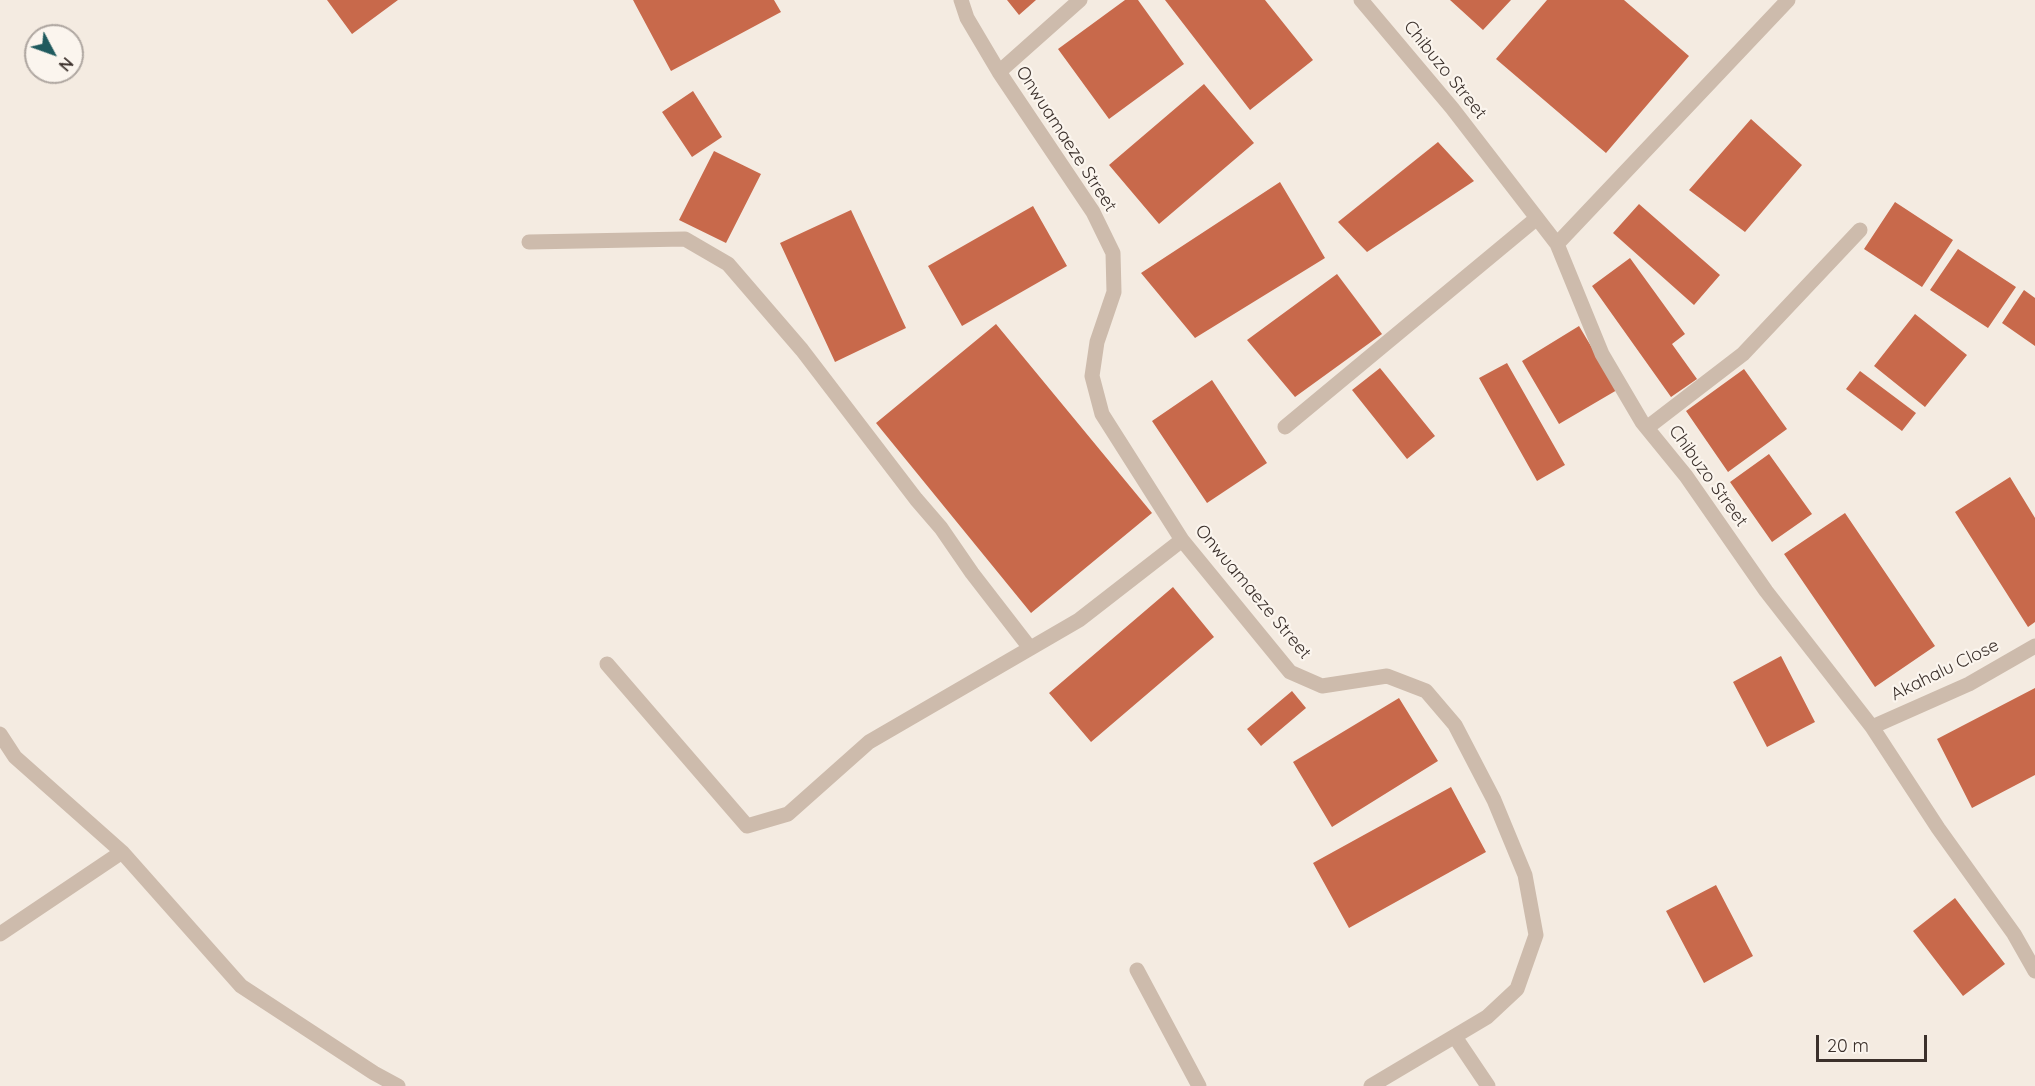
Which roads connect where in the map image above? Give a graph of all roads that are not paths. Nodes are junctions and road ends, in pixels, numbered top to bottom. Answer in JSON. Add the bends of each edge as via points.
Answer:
{"nodes":[{"id":1,"x":961,"y":0,"type":"edge"},
{"id":2,"x":1080,"y":0,"type":"edge"},
{"id":3,"x":1361,"y":0,"type":"edge"},
{"id":4,"x":1788,"y":0,"type":"edge"},
{"id":5,"x":999,"y":72,"type":"junction"},
{"id":6,"x":1538,"y":218,"type":"junction"},
{"id":7,"x":1860,"y":230,"type":"dead end"},
{"id":8,"x":529,"y":242,"type":"dead end"},
{"id":9,"x":1557,"y":244,"type":"junction"},
{"id":10,"x":1285,"y":427,"type":"dead end"},
{"id":11,"x":1648,"y":427,"type":"junction"},
{"id":12,"x":1182,"y":540,"type":"junction"},
{"id":13,"x":2035,"y":646,"type":"edge"},
{"id":14,"x":1030,"y":648,"type":"junction"},
{"id":15,"x":608,"y":664,"type":"dead end"},
{"id":16,"x":1872,"y":727,"type":"junction"},
{"id":17,"x":0,"y":734,"type":"edge"},
{"id":18,"x":122,"y":852,"type":"junction"},
{"id":19,"x":0,"y":934,"type":"edge"},
{"id":20,"x":1137,"y":970,"type":"dead end"},
{"id":21,"x":2035,"y":971,"type":"edge"},
{"id":22,"x":1455,"y":1037,"type":"junction"},
{"id":23,"x":398,"y":1086,"type":"edge"},
{"id":24,"x":1199,"y":1086,"type":"edge"},
{"id":25,"x":1371,"y":1086,"type":"edge"},
{"id":26,"x":1488,"y":1086,"type":"edge"}],
"edges":[{"from":1,"to":5,"type":"street","name":"Onwuamaeze Street"},
{"from":2,"to":5,"type":"street"},
{"from":3,"to":6,"type":"street","name":"Chibuzo Street"},
{"from":4,"to":9,"type":"street"},
{"from":5,"to":12,"type":"street","name":"Onwuamaeze Street","via":[[1093,212],[1113,253],[1114,292],[1096,342],[1092,376],[1102,414]]},
{"from":6,"to":9,"type":"street","name":"Chibuzo Street"},
{"from":6,"to":10,"type":"street"},
{"from":7,"to":11,"type":"street","via":[[1743,354]]},
{"from":8,"to":14,"type":"street","via":[[685,239],[728,264],[802,350]]},
{"from":9,"to":11,"type":"street","name":"Chibuzo Street","via":[[1602,354]]},
{"from":11,"to":16,"type":"street","name":"Chibuzo Street","via":[[1766,591]]},
{"from":12,"to":14,"type":"street","via":[[1079,620]]},
{"from":12,"to":22,"type":"street","name":"Onwuamaeze Street","via":[[1290,672],[1322,686],[1387,676],[1426,691],[1455,725],[1494,800],[1525,875],[1536,935],[1517,989],[1487,1017]]},
{"from":13,"to":16,"type":"street","name":"Akahalu Close","via":[[1969,684]]},
{"from":14,"to":15,"type":"street","via":[[869,742],[788,814],[747,826]]},
{"from":16,"to":21,"type":"street","name":"Chibuzo Street","via":[[2014,934]]},
{"from":17,"to":18,"type":"street","via":[[15,757]]},
{"from":18,"to":19,"type":"street"},
{"from":18,"to":23,"type":"street","via":[[241,986]]},
{"from":20,"to":24,"type":"street"},
{"from":22,"to":25,"type":"street","name":"Onwuamaeze Street"},
{"from":22,"to":26,"type":"street"}]}
